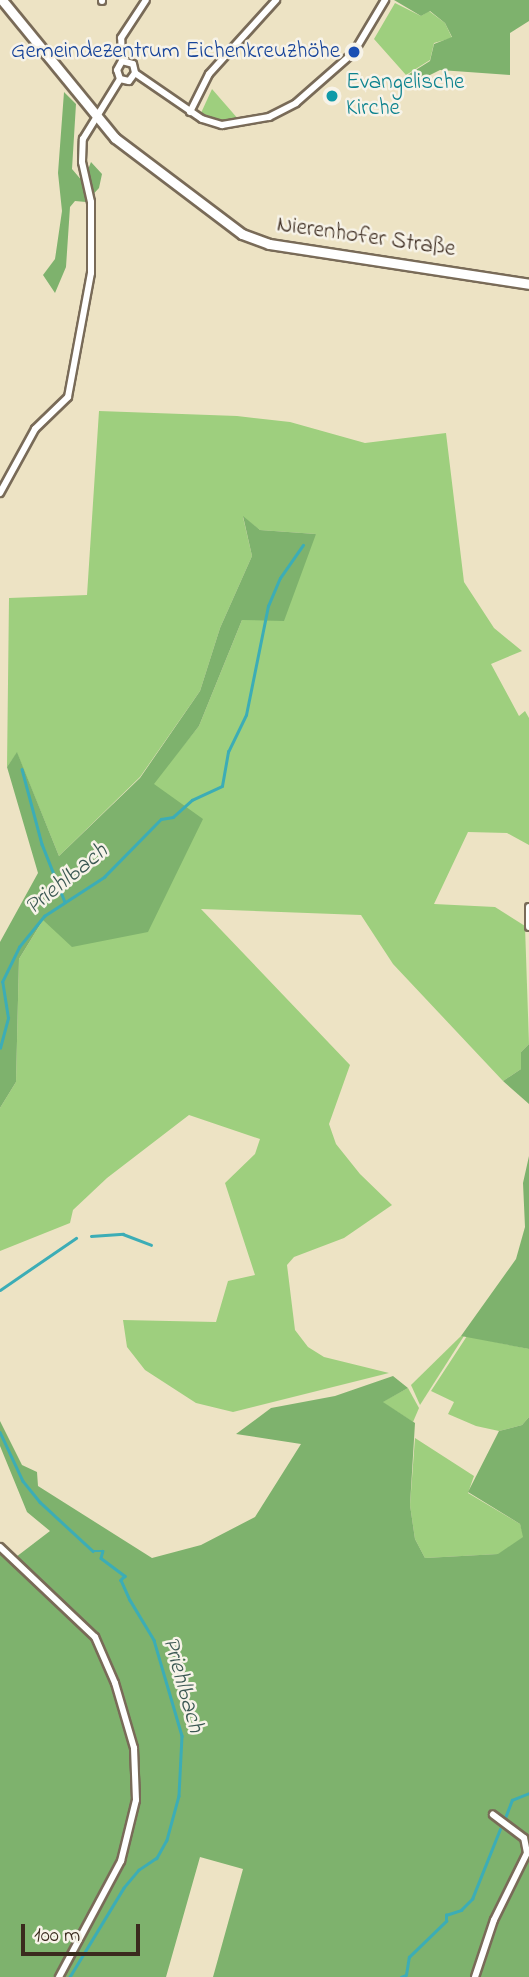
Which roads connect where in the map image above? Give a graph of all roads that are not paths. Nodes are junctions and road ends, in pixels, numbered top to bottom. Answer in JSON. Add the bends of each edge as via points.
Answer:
{"nodes":[{"id":1,"x":2,"y":0,"type":"edge"},
{"id":2,"x":146,"y":0,"type":"edge"},
{"id":3,"x":276,"y":0,"type":"edge"},
{"id":4,"x":385,"y":0,"type":"edge"},
{"id":5,"x":122,"y":61,"type":"junction"},
{"id":6,"x":135,"y":73,"type":"junction"},
{"id":7,"x":120,"y":79,"type":"junction"},
{"id":8,"x":190,"y":113,"type":"junction"},
{"id":9,"x":95,"y":117,"type":"junction"},
{"id":10,"x":529,"y":284,"type":"edge"},
{"id":11,"x":0,"y":493,"type":"edge"},
{"id":12,"x":529,"y":907,"type":"edge"},
{"id":13,"x":529,"y":927,"type":"edge"},
{"id":14,"x":0,"y":1547,"type":"edge"},
{"id":15,"x":493,"y":1815,"type":"dead end"},
{"id":16,"x":59,"y":1977,"type":"edge"},
{"id":17,"x":475,"y":1977,"type":"edge"}],
"edges":[{"from":1,"to":9,"type":"street","name":"Nierenhofer Straße"},
{"from":2,"to":5,"type":"street","via":[[121,38]]},
{"from":3,"to":8,"type":"street","via":[[209,74]]},
{"from":4,"to":8,"type":"street","via":[[354,52],[296,103],[246,124],[222,125]]},
{"from":5,"to":6,"type":"street","via":[[133,64]]},
{"from":5,"to":7,"type":"street","via":[[117,70]]},
{"from":6,"to":7,"type":"street","via":[[129,81]]},
{"from":6,"to":8,"type":"street"},
{"from":7,"to":9,"type":"street"},
{"from":9,"to":10,"type":"street","name":"Nierenhofer Straße","via":[[140,161],[256,241]]},
{"from":9,"to":11,"type":"street","via":[[86,127],[81,151],[91,202],[91,273],[70,388],[63,405],[35,429]]},
{"from":12,"to":13,"type":"street"},
{"from":14,"to":16,"type":"street","via":[[86,1627],[102,1649],[131,1735],[136,1766],[136,1800],[121,1861]]},
{"from":15,"to":17,"type":"street","via":[[524,1839],[527,1853],[494,1920]]}]}
